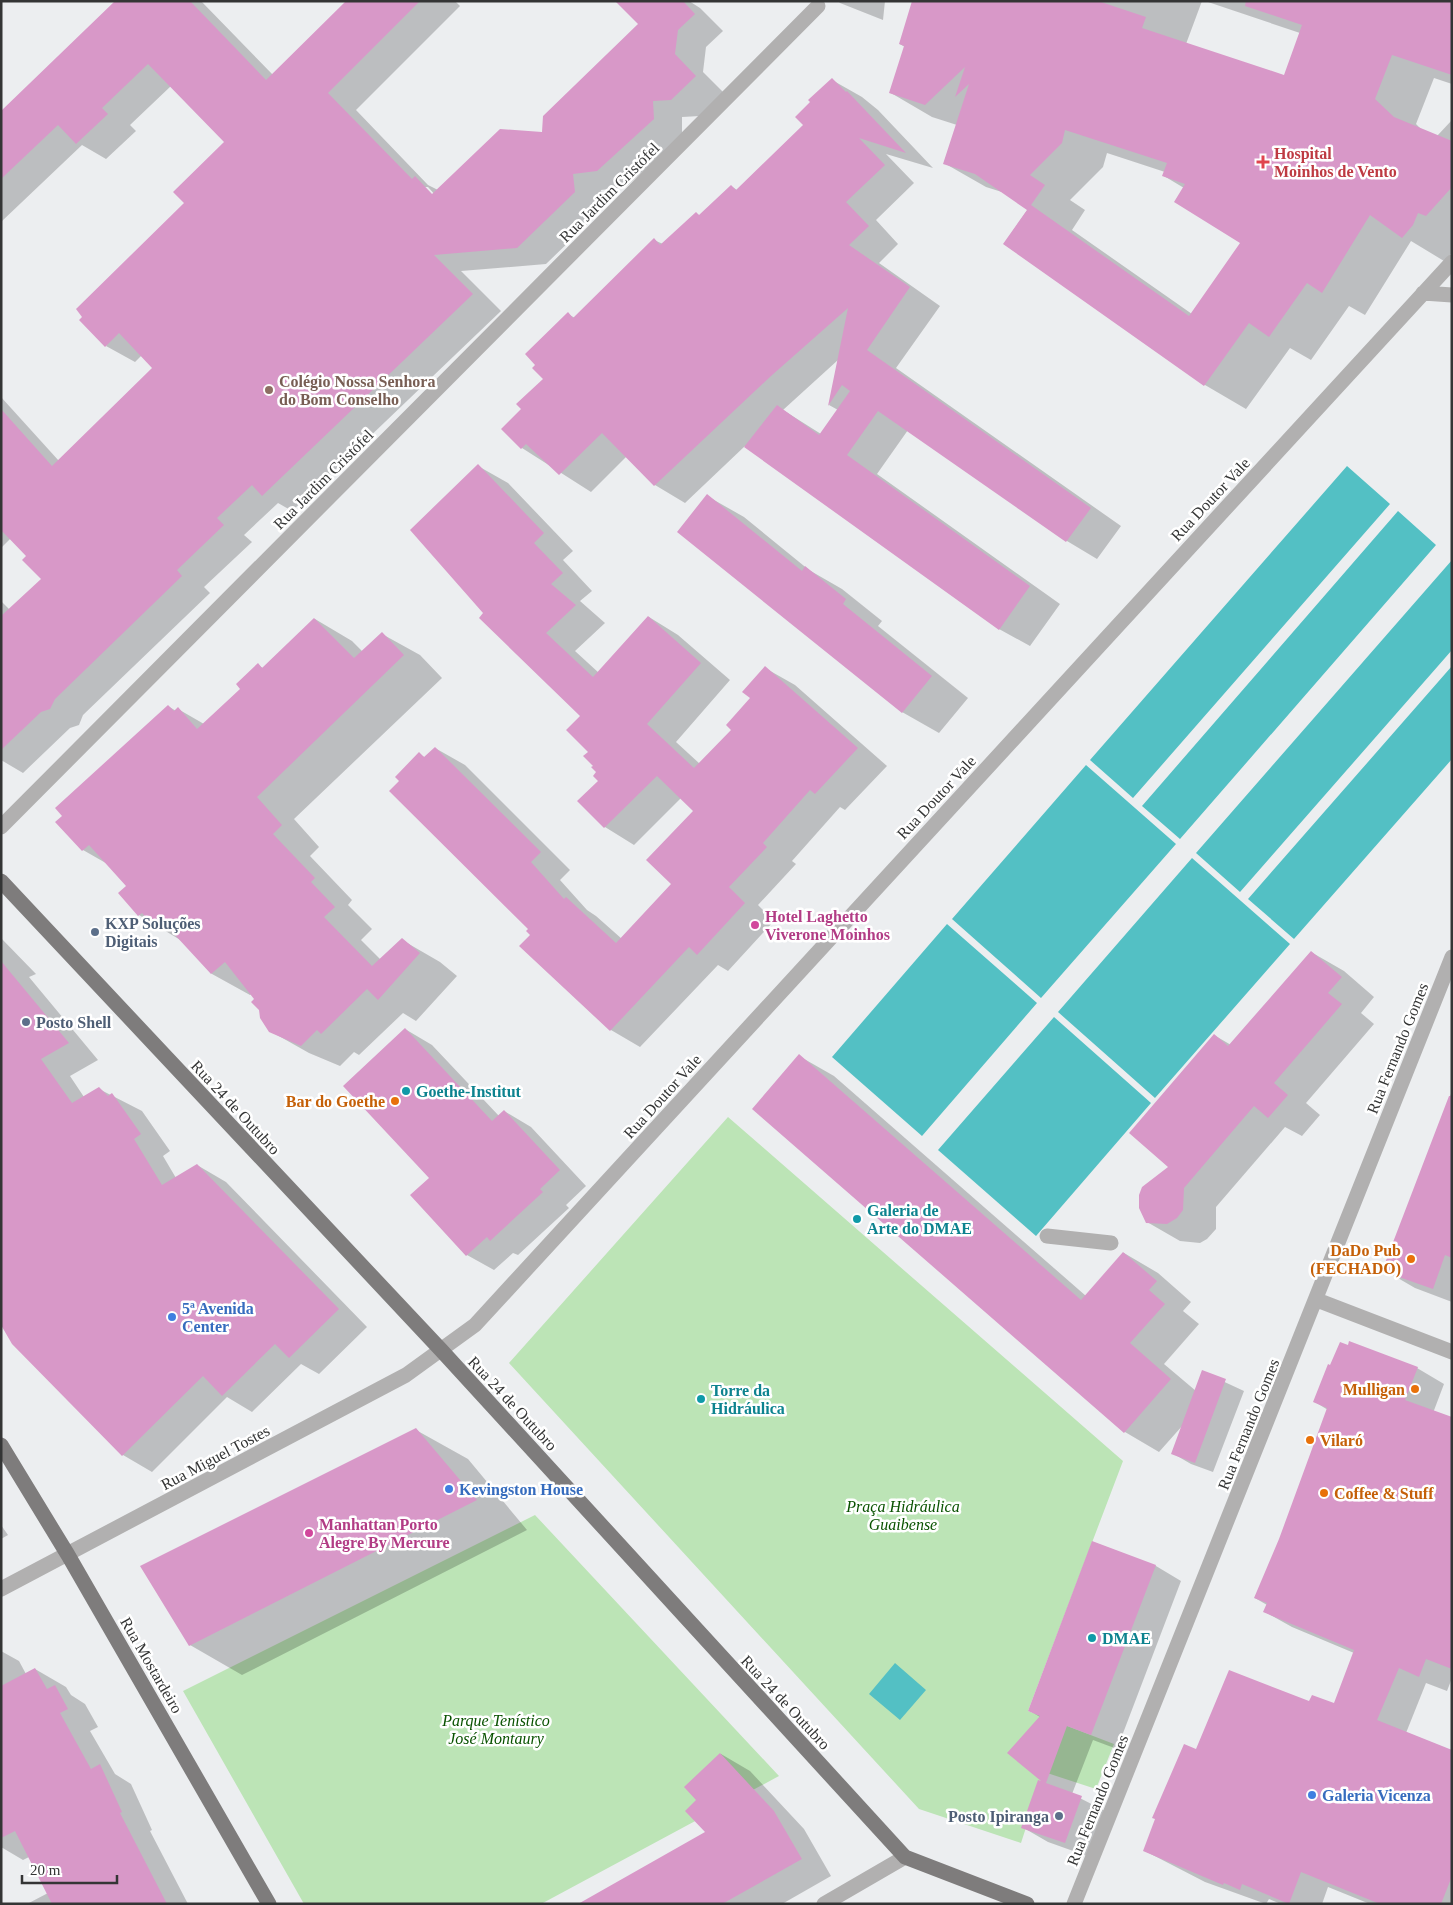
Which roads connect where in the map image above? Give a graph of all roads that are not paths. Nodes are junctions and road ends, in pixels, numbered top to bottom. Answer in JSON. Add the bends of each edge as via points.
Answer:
{"nodes":[{"id":1,"x":818,"y":6,"type":"dead end"},
{"id":2,"x":1451,"y":263,"type":"edge"},
{"id":3,"x":1423,"y":293,"type":"junction"},
{"id":4,"x":1452,"y":295,"type":"edge"},
{"id":5,"x":1,"y":827,"type":"edge"},
{"id":6,"x":1,"y":881,"type":"edge"},
{"id":7,"x":1452,"y":957,"type":"edge"},
{"id":8,"x":1046,"y":1236,"type":"dead end"},
{"id":9,"x":1111,"y":1243,"type":"dead end"},
{"id":10,"x":1317,"y":1300,"type":"junction"},
{"id":11,"x":442,"y":1352,"type":"junction"},
{"id":12,"x":1452,"y":1352,"type":"edge"},
{"id":13,"x":1,"y":1445,"type":"edge"},
{"id":14,"x":68,"y":1555,"type":"junction"},
{"id":15,"x":1,"y":1589,"type":"edge"},
{"id":16,"x":905,"y":1857,"type":"junction"},
{"id":17,"x":269,"y":1904,"type":"edge"},
{"id":18,"x":824,"y":1904,"type":"edge"},
{"id":19,"x":1027,"y":1904,"type":"edge"},
{"id":20,"x":1074,"y":1904,"type":"edge"}],
"edges":[{"from":1,"to":5,"type":"street","name":"Rua Jardim Cristófel"},
{"from":2,"to":3,"type":"street","name":"Rua Doutor Vale"},
{"from":3,"to":4,"type":"street"},
{"from":3,"to":11,"type":"street","name":"Rua Doutor Vale","via":[[475,1325]]},
{"from":6,"to":11,"type":"main road","name":"Rua 24 de Outubro"},
{"from":7,"to":10,"type":"street","name":"Rua Fernando Gomes"},
{"from":8,"to":9,"type":"street"},
{"from":10,"to":12,"type":"street"},
{"from":10,"to":20,"type":"street","name":"Rua Fernando Gomes"},
{"from":11,"to":14,"type":"street","name":"Rua Miguel Tostes","via":[[406,1375]]},
{"from":11,"to":16,"type":"main road","name":"Rua 24 de Outubro"},
{"from":13,"to":14,"type":"main road","name":"Rua Mostardeiro"},
{"from":14,"to":15,"type":"street","name":"Rua Miguel Tostes"},
{"from":14,"to":17,"type":"main road","name":"Rua Mostardeiro"},
{"from":16,"to":18,"type":"street"},
{"from":16,"to":19,"type":"main road","name":"Rua 24 de Outubro"}]}
